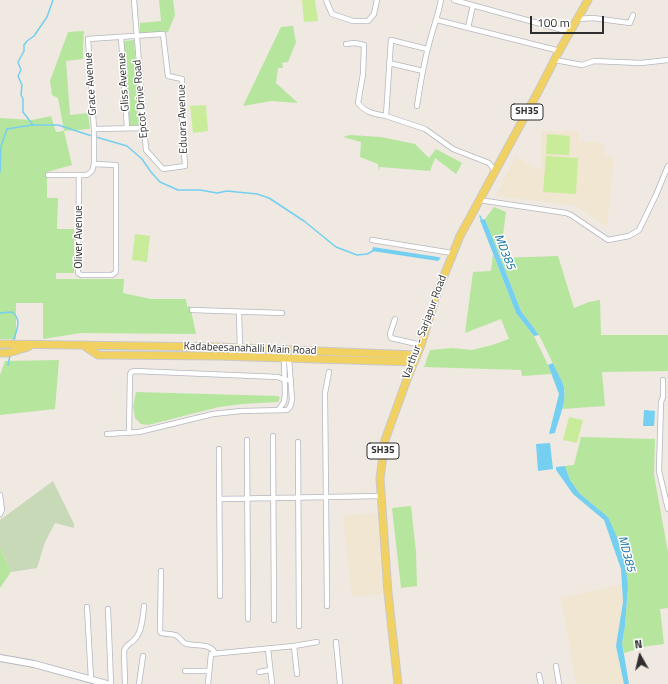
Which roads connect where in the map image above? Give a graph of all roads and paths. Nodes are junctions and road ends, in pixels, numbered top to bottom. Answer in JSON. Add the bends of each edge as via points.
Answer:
{"nodes":[{"id":1,"x":134,"y":0,"type":"edge"},
{"id":2,"x":326,"y":0,"type":"edge"},
{"id":3,"x":377,"y":0,"type":"edge"},
{"id":4,"x":441,"y":0,"type":"edge"},
{"id":5,"x":454,"y":0,"type":"edge"},
{"id":6,"x":588,"y":0,"type":"edge"},
{"id":7,"x":473,"y":5,"type":"junction"},
{"id":8,"x":633,"y":15,"type":"dead end"},
{"id":9,"x":577,"y":19,"type":"junction"},
{"id":10,"x":437,"y":20,"type":"junction"},
{"id":11,"x":468,"y":28,"type":"junction"},
{"id":12,"x":570,"y":32,"type":"junction"},
{"id":13,"x":136,"y":36,"type":"junction"},
{"id":14,"x":121,"y":37,"type":"junction"},
{"id":15,"x":346,"y":44,"type":"dead end"},
{"id":16,"x":428,"y":49,"type":"junction"},
{"id":17,"x":560,"y":51,"type":"junction"},
{"id":18,"x":555,"y":60,"type":"junction"},
{"id":19,"x":668,"y":60,"type":"edge"},
{"id":20,"x":389,"y":63,"type":"junction"},
{"id":21,"x":423,"y":71,"type":"junction"},
{"id":22,"x":417,"y":106,"type":"dead end"},
{"id":23,"x":386,"y":116,"type":"junction"},
{"id":24,"x":127,"y":128,"type":"junction"},
{"id":25,"x":144,"y":128,"type":"junction"},
{"id":26,"x":94,"y":129,"type":"junction"},
{"id":27,"x":94,"y":164,"type":"junction"},
{"id":28,"x":185,"y":166,"type":"joint"},
{"id":29,"x":668,"y":166,"type":"edge"},
{"id":30,"x":495,"y":172,"type":"junction"},
{"id":31,"x":48,"y":175,"type":"dead end"},
{"id":32,"x":79,"y":175,"type":"junction"},
{"id":33,"x":479,"y":200,"type":"junction"},
{"id":34,"x":372,"y":240,"type":"dead end"},
{"id":35,"x":452,"y":254,"type":"junction"},
{"id":36,"x":192,"y":310,"type":"dead end"},
{"id":37,"x":239,"y":312,"type":"junction"},
{"id":38,"x":282,"y":313,"type":"dead end"},
{"id":39,"x":395,"y":320,"type":"dead end"},
{"id":40,"x":0,"y":344,"type":"edge"},
{"id":41,"x":34,"y":344,"type":"junction"},
{"id":42,"x":83,"y":345,"type":"junction"},
{"id":43,"x":421,"y":345,"type":"junction"},
{"id":44,"x":240,"y":348,"type":"junction"},
{"id":45,"x":0,"y":353,"type":"edge"},
{"id":46,"x":287,"y":359,"type":"junction"},
{"id":47,"x":416,"y":359,"type":"junction"},
{"id":48,"x":329,"y":372,"type":"dead end"},
{"id":49,"x":285,"y":380,"type":"junction"},
{"id":50,"x":291,"y":380,"type":"junction"},
{"id":51,"x":663,"y":380,"type":"dead end"},
{"id":52,"x":279,"y":409,"type":"junction"},
{"id":53,"x":129,"y":433,"type":"junction"},
{"id":54,"x":107,"y":434,"type":"dead end"},
{"id":55,"x":273,"y":436,"type":"dead end"},
{"id":56,"x":247,"y":440,"type":"dead end"},
{"id":57,"x":298,"y":442,"type":"dead end"},
{"id":58,"x":219,"y":449,"type":"dead end"},
{"id":59,"x":0,"y":495,"type":"edge"},
{"id":60,"x":381,"y":496,"type":"junction"},
{"id":61,"x":326,"y":497,"type":"junction"},
{"id":62,"x":273,"y":498,"type":"junction"},
{"id":63,"x":298,"y":498,"type":"junction"},
{"id":64,"x":219,"y":499,"type":"junction"},
{"id":65,"x":247,"y":499,"type":"junction"},
{"id":66,"x":668,"y":509,"type":"edge"},
{"id":67,"x":0,"y":514,"type":"edge"},
{"id":68,"x":161,"y":571,"type":"dead end"},
{"id":69,"x":220,"y":596,"type":"dead end"},
{"id":70,"x":144,"y":606,"type":"dead end"},
{"id":71,"x":326,"y":606,"type":"dead end"},
{"id":72,"x":87,"y":607,"type":"dead end"},
{"id":73,"x":108,"y":609,"type":"dead end"},
{"id":74,"x":248,"y":619,"type":"dead end"},
{"id":75,"x":274,"y":620,"type":"dead end"},
{"id":76,"x":299,"y":626,"type":"dead end"},
{"id":77,"x":316,"y":642,"type":"dead end"},
{"id":78,"x":336,"y":642,"type":"dead end"},
{"id":79,"x":294,"y":646,"type":"junction"},
{"id":80,"x":268,"y":649,"type":"junction"},
{"id":81,"x":215,"y":653,"type":"junction"},
{"id":82,"x":143,"y":656,"type":"dead end"},
{"id":83,"x":0,"y":658,"type":"edge"},
{"id":84,"x":556,"y":666,"type":"dead end"},
{"id":85,"x":270,"y":670,"type":"junction"},
{"id":86,"x":185,"y":671,"type":"dead end"},
{"id":87,"x":209,"y":671,"type":"junction"},
{"id":88,"x":259,"y":672,"type":"dead end"},
{"id":89,"x":297,"y":674,"type":"dead end"},
{"id":90,"x":539,"y":675,"type":"dead end"},
{"id":91,"x":91,"y":679,"type":"junction"},
{"id":92,"x":104,"y":684,"type":"edge"},
{"id":93,"x":111,"y":684,"type":"edge"},
{"id":94,"x":125,"y":684,"type":"edge"},
{"id":95,"x":139,"y":684,"type":"edge"},
{"id":96,"x":208,"y":684,"type":"edge"},
{"id":97,"x":272,"y":684,"type":"edge"},
{"id":98,"x":339,"y":684,"type":"edge"},
{"id":99,"x":398,"y":684,"type":"edge"},
{"id":100,"x":541,"y":684,"type":"edge"},
{"id":101,"x":559,"y":684,"type":"edge"}],
"edges":[{"from":1,"to":13,"type":"street","name":"Epcot Drive Road"},
{"from":2,"to":3,"type":"street","via":[[332,14],[353,21],[368,21],[374,14]]},
{"from":4,"to":10,"type":"street"},
{"from":5,"to":7,"type":"street"},
{"from":6,"to":9,"type":"main road","name":"Varthur - Sarjapur Road","number":"SH35"},
{"from":7,"to":11,"type":"street"},
{"from":7,"to":12,"type":"street"},
{"from":8,"to":9,"type":"street","via":[[630,23],[593,18]]},
{"from":9,"to":12,"type":"main road","name":"Varthur - Sarjapur Road","number":"SH35"},
{"from":10,"to":11,"type":"street"},
{"from":10,"to":16,"type":"street"},
{"from":11,"to":17,"type":"street"},
{"from":12,"to":17,"type":"main road","name":"Varthur - Sarjapur Road","number":"SH35"},
{"from":13,"to":14,"type":"street"},
{"from":13,"to":25,"type":"street","name":"Epcot Drive Road"},
{"from":13,"to":28,"type":"street","name":"Eduora Avenue","via":[[163,34],[168,76],[182,79]]},
{"from":14,"to":24,"type":"street","name":"Gliss Avenue"},
{"from":14,"to":26,"type":"street","name":"Grace Avenue","via":[[88,39]]},
{"from":15,"to":23,"type":"street","via":[[364,45],[358,103],[370,113]]},
{"from":16,"to":20,"type":"street","via":[[391,40]]},
{"from":16,"to":21,"type":"street"},
{"from":17,"to":18,"type":"main road","name":"Varthur - Sarjapur Road","number":"SH35"},
{"from":18,"to":19,"type":"street","via":[[582,65],[594,61],[641,63]]},
{"from":18,"to":30,"type":"main road","name":"Varthur - Sarjapur Road","number":"SH35"},
{"from":20,"to":21,"type":"street"},
{"from":20,"to":23,"type":"street"},
{"from":21,"to":22,"type":"street"},
{"from":23,"to":30,"type":"street","via":[[425,129],[453,149],[489,163]]},
{"from":24,"to":25,"type":"street"},
{"from":24,"to":26,"type":"street"},
{"from":25,"to":28,"type":"street","name":"Epcot Drive Road","via":[[146,150],[163,169]]},
{"from":26,"to":27,"type":"street","name":"Grace Avenue"},
{"from":27,"to":32,"type":"street","via":[[92,171],[87,175]]},
{"from":27,"to":32,"type":"street","name":"Oliver Avenue","via":[[116,166],[116,272],[112,276],[80,276],[78,273]]},
{"from":29,"to":33,"type":"street","via":[[639,230],[629,236],[612,240],[605,239],[566,213]]},
{"from":30,"to":33,"type":"main road","name":"Varthur - Sarjapur Road","number":"SH35"},
{"from":31,"to":32,"type":"street"},
{"from":33,"to":35,"type":"main road","name":"Varthur - Sarjapur Road","number":"SH35"},
{"from":34,"to":35,"type":"street"},
{"from":35,"to":43,"type":"main road","name":"Varthur - Sarjapur Road","number":"SH35"},
{"from":36,"to":37,"type":"street"},
{"from":37,"to":38,"type":"street"},
{"from":37,"to":44,"type":"street"},
{"from":39,"to":43,"type":"street","via":[[390,338]]},
{"from":40,"to":41,"type":"main road","name":"Kadabeesanahalli Main Road"},
{"from":41,"to":42,"type":"main road","name":"Kadabeesanahalli Main Road"},
{"from":41,"to":45,"type":"main road","name":"Kadabeesanahalli Main Road","via":[[8,353]]},
{"from":42,"to":44,"type":"main road","name":"Kadabeesanahalli Main Road"},
{"from":42,"to":46,"type":"main road","name":"Kadabeesanahalli Main Road","via":[[98,355]]},
{"from":43,"to":47,"type":"main road","name":"Varthur - Sarjapur Road","number":"SH35"},
{"from":44,"to":47,"type":"main road","name":"Kadabeesanahalli Main Road"},
{"from":46,"to":47,"type":"main road","name":"Kadabeesanahalli Main Road"},
{"from":46,"to":49,"type":"street"},
{"from":46,"to":50,"type":"street"},
{"from":47,"to":60,"type":"main road","name":"Varthur - Sarjapur Road","number":"SH35","via":[[385,440],[380,472]]},
{"from":48,"to":61,"type":"street","via":[[325,393]]},
{"from":49,"to":50,"type":"street"},
{"from":49,"to":52,"type":"street","via":[[284,402]]},
{"from":49,"to":53,"type":"street","via":[[278,377],[131,372]]},
{"from":50,"to":52,"type":"street","via":[[290,407],[287,410]]},
{"from":51,"to":66,"type":"street","via":[[659,471]]},
{"from":52,"to":53,"type":"street","via":[[213,414]]},
{"from":53,"to":54,"type":"street"},
{"from":55,"to":62,"type":"street"},
{"from":56,"to":65,"type":"street"},
{"from":57,"to":63,"type":"street"},
{"from":58,"to":64,"type":"street"},
{"from":59,"to":67,"type":"street"},
{"from":60,"to":61,"type":"street"},
{"from":60,"to":99,"type":"main road","name":"Varthur - Sarjapur Road","number":"SH35"},
{"from":61,"to":63,"type":"street"},
{"from":61,"to":71,"type":"street"},
{"from":62,"to":63,"type":"street"},
{"from":62,"to":65,"type":"street"},
{"from":62,"to":75,"type":"street"},
{"from":63,"to":76,"type":"street"},
{"from":64,"to":65,"type":"street"},
{"from":64,"to":69,"type":"street"},
{"from":65,"to":74,"type":"street"},
{"from":68,"to":81,"type":"street","via":[[160,632],[175,635],[185,644],[205,646]]},
{"from":70,"to":94,"type":"street","via":[[136,638],[124,651]]},
{"from":72,"to":91,"type":"street"},
{"from":73,"to":93,"type":"street"},
{"from":77,"to":79,"type":"street"},
{"from":78,"to":98,"type":"street"},
{"from":79,"to":80,"type":"street"},
{"from":79,"to":89,"type":"street"},
{"from":80,"to":81,"type":"street"},
{"from":80,"to":85,"type":"street"},
{"from":81,"to":87,"type":"street","via":[[210,656]]},
{"from":82,"to":95,"type":"street"},
{"from":83,"to":91,"type":"street"},
{"from":84,"to":101,"type":"street"},
{"from":85,"to":88,"type":"street"},
{"from":85,"to":97,"type":"street"},
{"from":86,"to":87,"type":"street"},
{"from":87,"to":96,"type":"street"},
{"from":90,"to":100,"type":"street"},
{"from":91,"to":92,"type":"street"}]}
